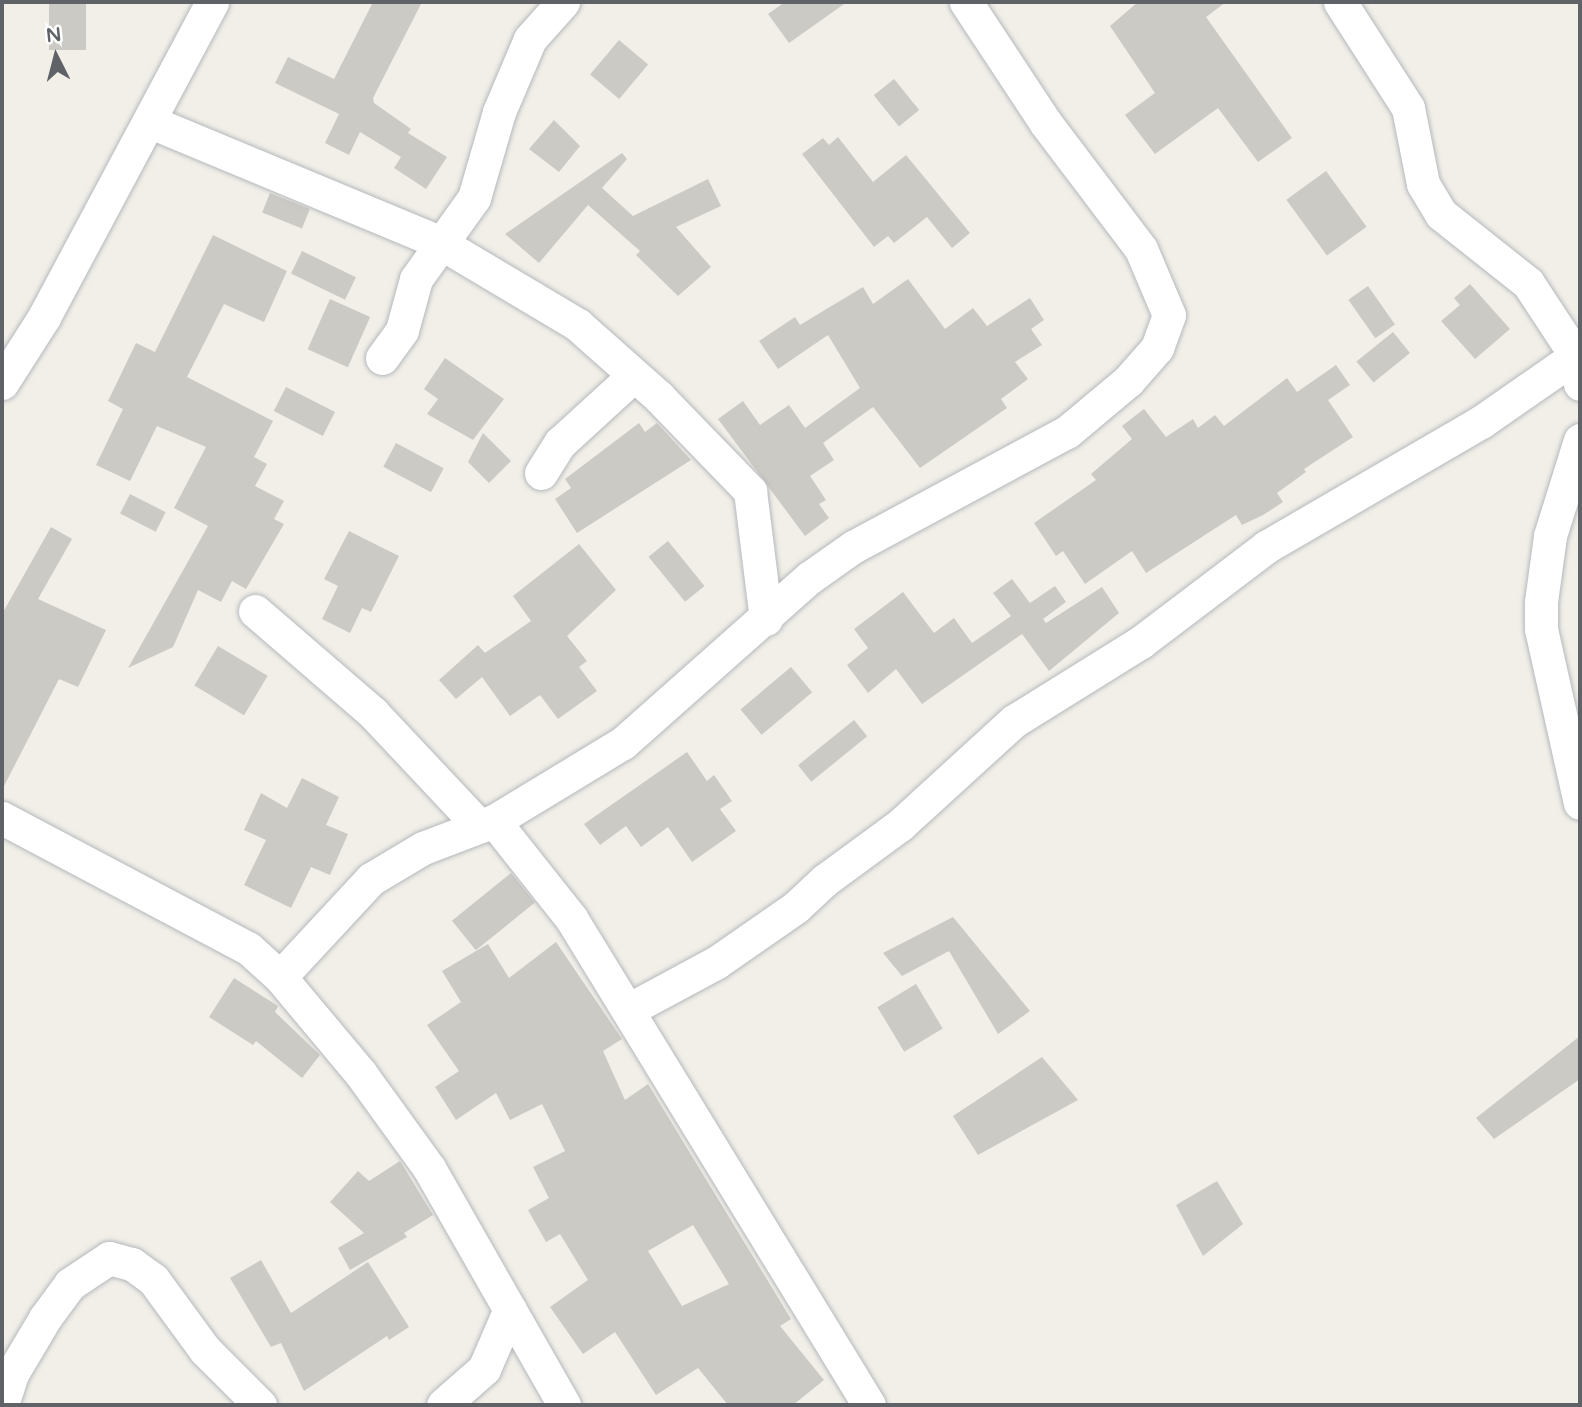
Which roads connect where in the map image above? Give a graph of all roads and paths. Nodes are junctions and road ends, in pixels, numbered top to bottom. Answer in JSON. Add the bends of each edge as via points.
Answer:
{"nodes":[{"id":1,"x":212,"y":2,"type":"edge"},
{"id":2,"x":563,"y":2,"type":"edge"},
{"id":3,"x":966,"y":2,"type":"edge"},
{"id":4,"x":1340,"y":2,"type":"edge"},
{"id":5,"x":151,"y":122,"type":"junction"},
{"id":6,"x":439,"y":242,"type":"junction"},
{"id":7,"x":382,"y":358,"type":"dead end"},
{"id":8,"x":1578,"y":370,"type":"edge"},
{"id":9,"x":632,"y":377,"type":"junction"},
{"id":10,"x":2,"y":383,"type":"edge"},
{"id":11,"x":1580,"y":440,"type":"edge"},
{"id":12,"x":541,"y":473,"type":"dead end"},
{"id":13,"x":255,"y":611,"type":"dead end"},
{"id":14,"x":766,"y":619,"type":"junction"},
{"id":15,"x":1580,"y":803,"type":"edge"},
{"id":16,"x":2,"y":818,"type":"edge"},
{"id":17,"x":487,"y":824,"type":"junction"},
{"id":18,"x":280,"y":976,"type":"junction"},
{"id":19,"x":628,"y":1010,"type":"junction"},
{"id":20,"x":510,"y":1309,"type":"junction"},
{"id":21,"x":2,"y":1405,"type":"edge"},
{"id":22,"x":260,"y":1405,"type":"edge"},
{"id":23,"x":443,"y":1405,"type":"edge"},
{"id":24,"x":564,"y":1405,"type":"edge"},
{"id":25,"x":869,"y":1405,"type":"edge"}],
"edges":[{"from":1,"to":5,"type":"street"},
{"from":2,"to":6,"type":"street","via":[[530,39],[499,112],[474,198]]},
{"from":3,"to":14,"type":"street","via":[[1037,111],[1141,249],[1169,315],[1157,348],[1128,381],[1067,432],[853,547],[809,578]]},
{"from":4,"to":8,"type":"street","via":[[1408,108],[1423,184],[1441,214],[1528,283]]},
{"from":5,"to":6,"type":"street"},
{"from":5,"to":10,"type":"street","via":[[44,317]]},
{"from":6,"to":7,"type":"street","via":[[416,279],[402,330]]},
{"from":6,"to":9,"type":"street","via":[[579,325]]},
{"from":8,"to":19,"type":"street","via":[[1266,547],[1141,642],[1014,721],[900,825],[796,907],[717,962]]},
{"from":9,"to":12,"type":"street","via":[[560,443]]},
{"from":9,"to":14,"type":"street","via":[[659,397],[750,491]]},
{"from":11,"to":15,"type":"street","via":[[1550,536],[1541,602],[1541,629]]},
{"from":13,"to":17,"type":"street","via":[[373,713]]},
{"from":14,"to":17,"type":"street","via":[[623,743]]},
{"from":16,"to":18,"type":"street","via":[[247,948]]},
{"from":17,"to":18,"type":"street","via":[[423,848],[371,879]]},
{"from":17,"to":19,"type":"street","via":[[571,918]]},
{"from":18,"to":20,"type":"street","via":[[362,1074],[429,1168]]},
{"from":19,"to":25,"type":"street"},
{"from":20,"to":23,"type":"street","via":[[484,1369]]},
{"from":20,"to":24,"type":"street"},
{"from":21,"to":22,"type":"street","via":[[13,1372],[45,1318],[70,1284],[109,1258],[132,1264],[153,1279],[205,1350]]}]}
